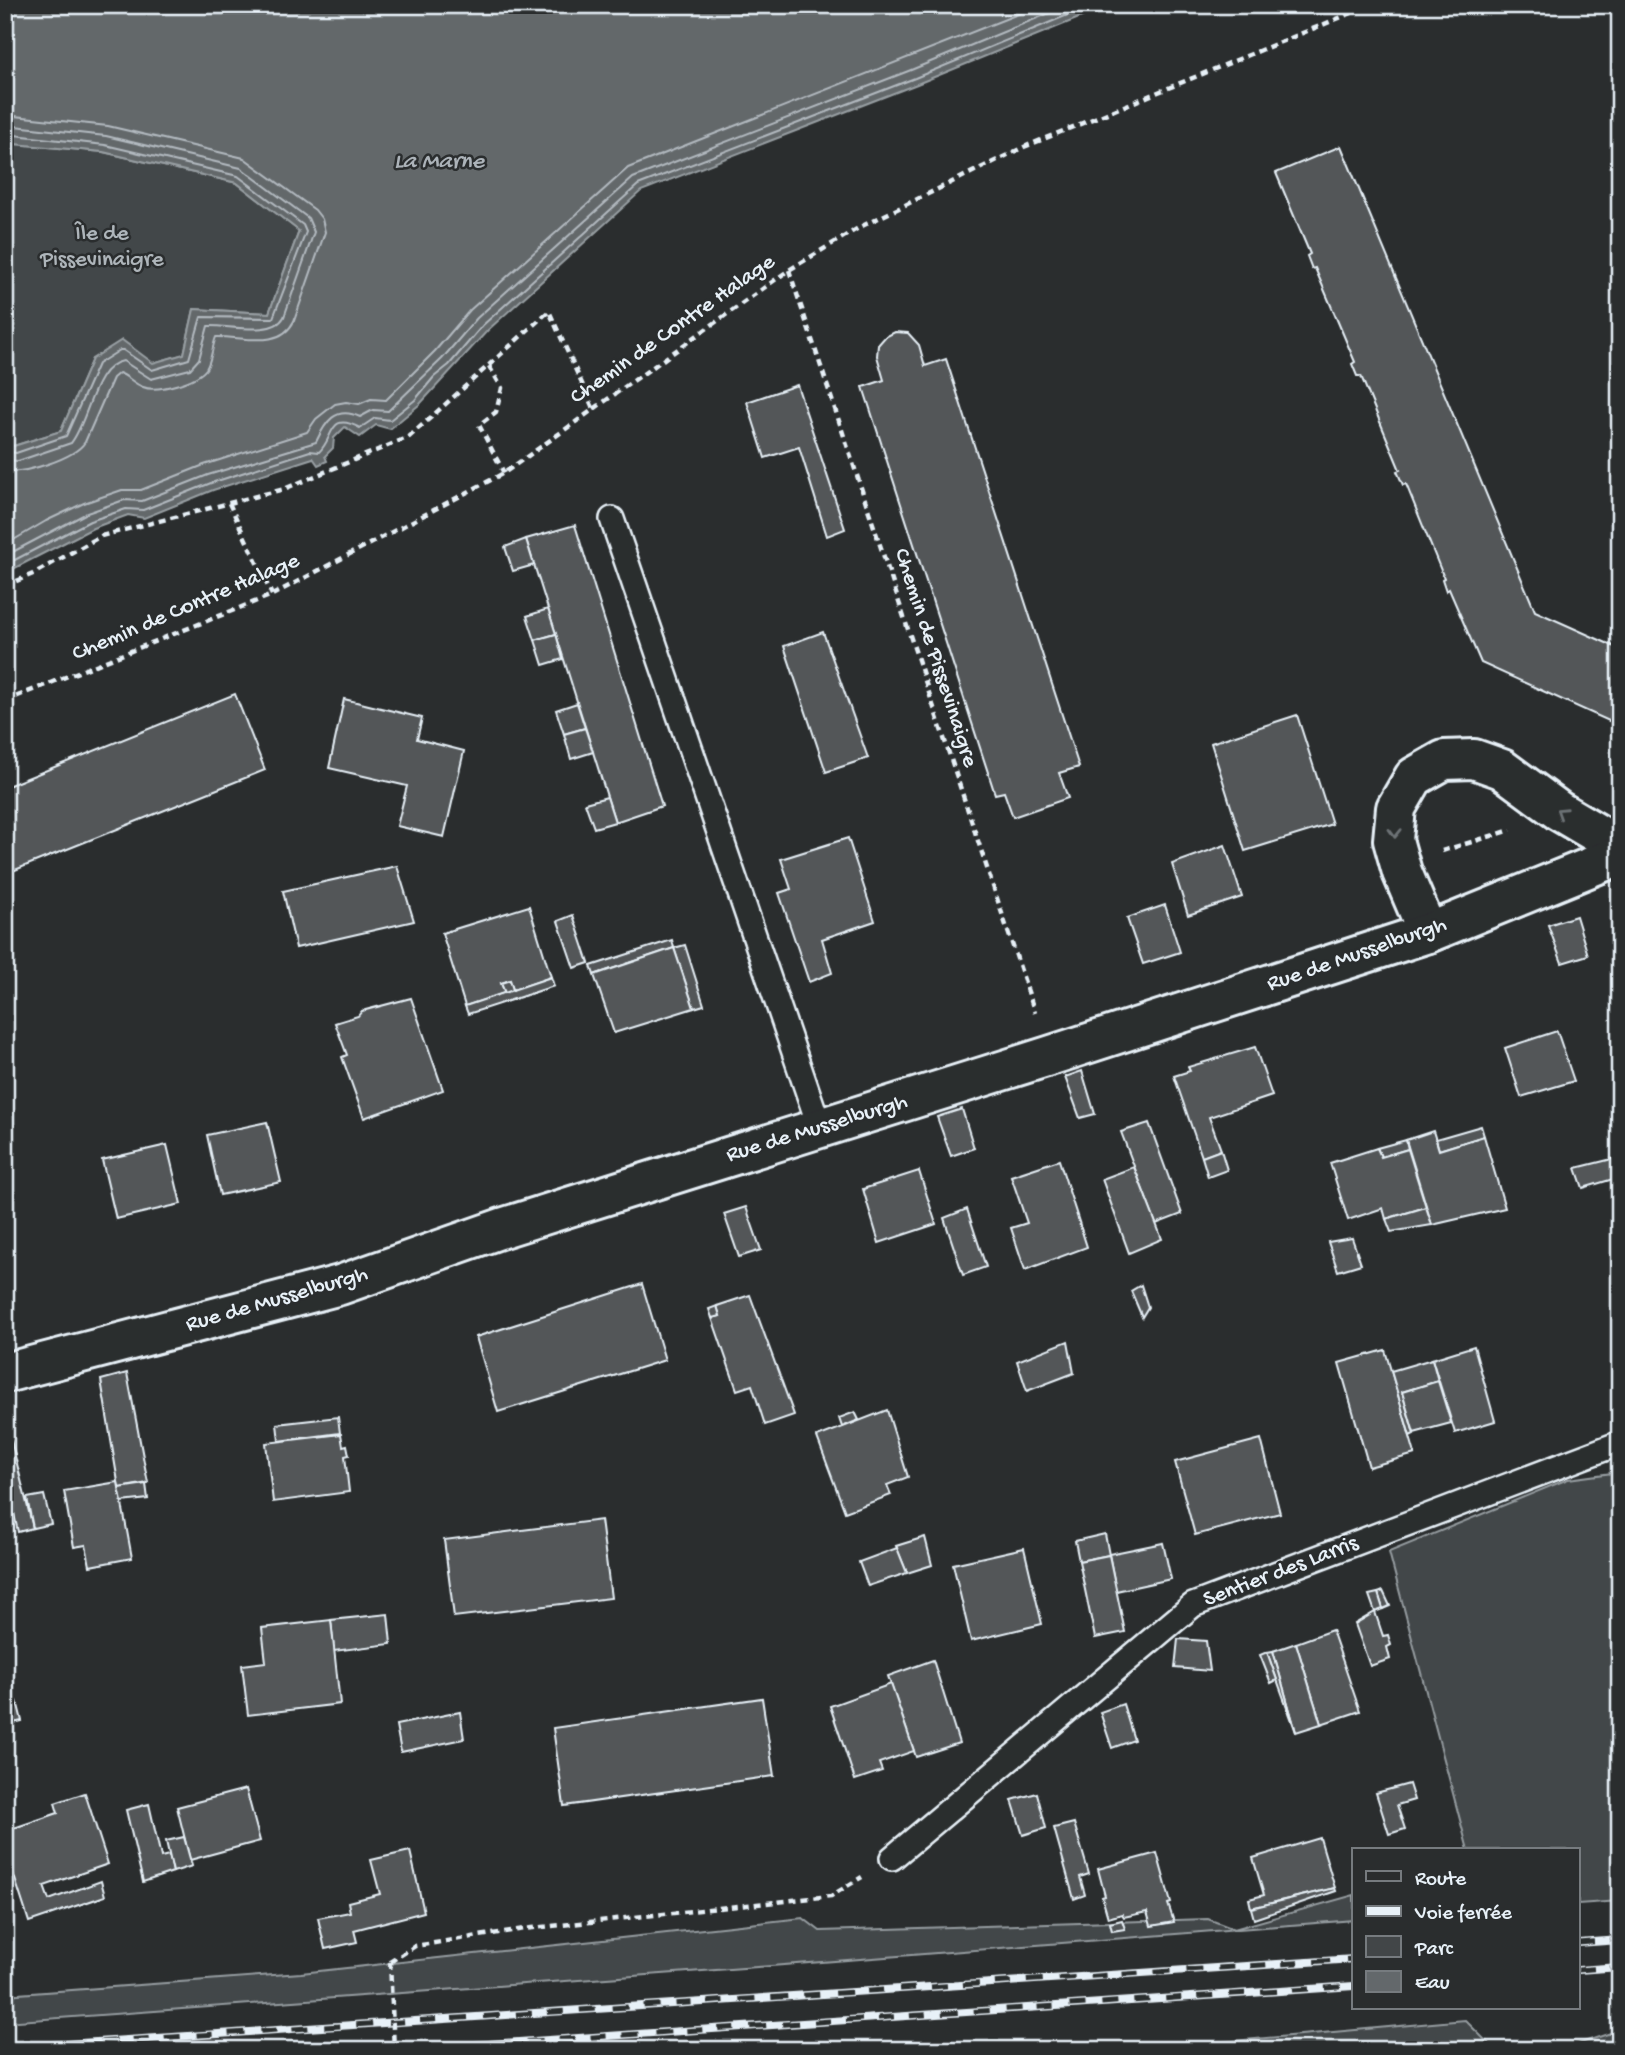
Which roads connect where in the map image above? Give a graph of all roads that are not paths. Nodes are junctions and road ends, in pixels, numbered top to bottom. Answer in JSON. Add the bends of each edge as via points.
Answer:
{"nodes":[{"id":1,"x":612,"y":519,"type":"dead end"},
{"id":2,"x":1620,"y":847,"type":"edge"},
{"id":3,"x":1620,"y":855,"type":"edge"},
{"id":4,"x":1428,"y":933,"type":"junction"},
{"id":5,"x":820,"y":1128,"type":"junction"},
{"id":6,"x":5,"y":1373,"type":"edge"},
{"id":7,"x":1620,"y":1443,"type":"edge"},
{"id":8,"x":892,"y":1858,"type":"road end"}],
"edges":[{"from":1,"to":5,"type":"lane"},
{"from":2,"to":4,"type":"street","one_way":true,"via":[[1559,811],[1502,769],[1474,759],[1444,761],[1414,777],[1395,818],[1393,840],[1402,872]]},
{"from":3,"to":4,"type":"street","name":"Rue de Musselburgh"},
{"from":4,"to":5,"type":"street","name":"Rue de Musselburgh"},
{"from":5,"to":6,"type":"street","name":"Rue de Musselburgh","via":[[502,1228],[341,1285]]},
{"from":7,"to":8,"type":"lane","name":"Sentier des Larris","via":[[1193,1605]]}]}
